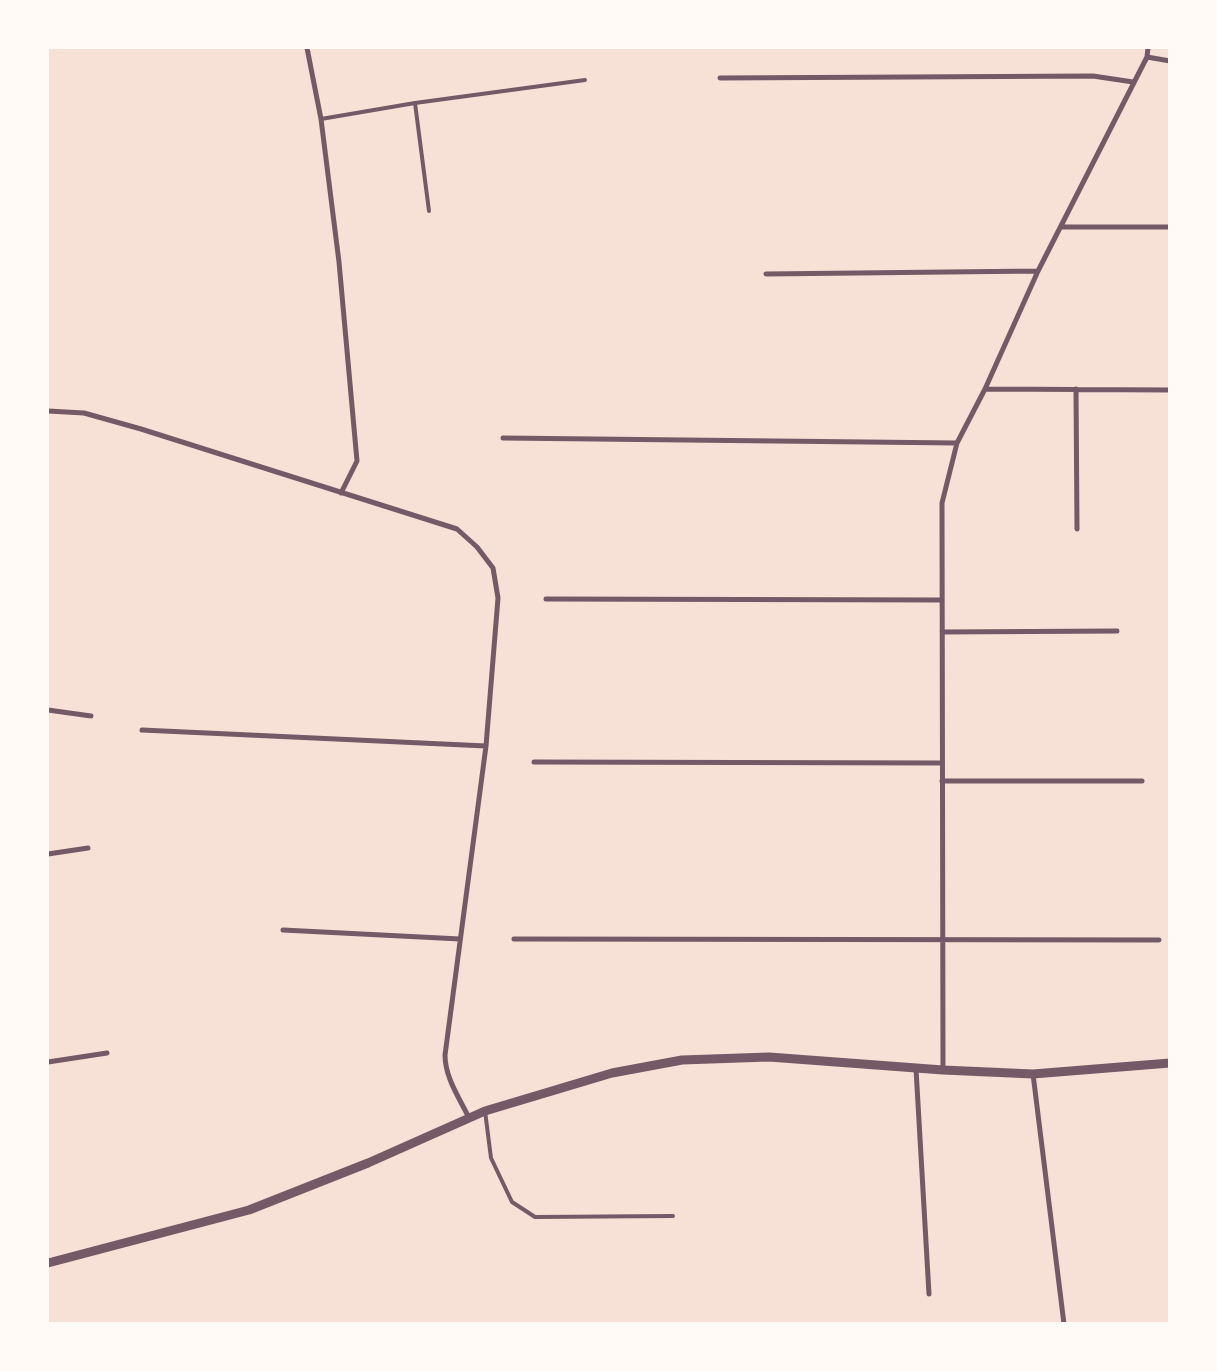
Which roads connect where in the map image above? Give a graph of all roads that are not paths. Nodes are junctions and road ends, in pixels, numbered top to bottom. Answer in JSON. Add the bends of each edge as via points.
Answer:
{"nodes":[{"id":1,"x":307,"y":48,"type":"edge"},
{"id":2,"x":1148,"y":48,"type":"edge"},
{"id":3,"x":1147,"y":57,"type":"junction"},
{"id":4,"x":1170,"y":61,"type":"edge"},
{"id":5,"x":720,"y":78,"type":"dead end"},
{"id":6,"x":585,"y":80,"type":"dead end"},
{"id":7,"x":1134,"y":82,"type":"junction"},
{"id":8,"x":414,"y":103,"type":"junction"},
{"id":9,"x":321,"y":119,"type":"junction"},
{"id":10,"x":429,"y":211,"type":"dead end"},
{"id":11,"x":1061,"y":227,"type":"junction"},
{"id":12,"x":1170,"y":227,"type":"edge"},
{"id":13,"x":1038,"y":271,"type":"junction"},
{"id":14,"x":766,"y":274,"type":"dead end"},
{"id":15,"x":985,"y":389,"type":"junction"},
{"id":16,"x":1076,"y":390,"type":"junction"},
{"id":17,"x":1170,"y":390,"type":"edge"},
{"id":18,"x":48,"y":411,"type":"edge"},
{"id":19,"x":502,"y":438,"type":"dead end"},
{"id":20,"x":957,"y":443,"type":"junction"},
{"id":21,"x":340,"y":493,"type":"junction"},
{"id":22,"x":1077,"y":528,"type":"dead end"},
{"id":23,"x":546,"y":599,"type":"dead end"},
{"id":24,"x":942,"y":600,"type":"junction"},
{"id":25,"x":1117,"y":631,"type":"dead end"},
{"id":26,"x":942,"y":632,"type":"junction"},
{"id":27,"x":48,"y":710,"type":"edge"},
{"id":28,"x":91,"y":716,"type":"dead end"},
{"id":29,"x":142,"y":730,"type":"dead end"},
{"id":30,"x":486,"y":746,"type":"junction"},
{"id":31,"x":534,"y":762,"type":"dead end"},
{"id":32,"x":942,"y":763,"type":"junction"},
{"id":33,"x":942,"y":781,"type":"junction"},
{"id":34,"x":1142,"y":782,"type":"dead end"},
{"id":35,"x":88,"y":848,"type":"dead end"},
{"id":36,"x":48,"y":854,"type":"edge"},
{"id":37,"x":283,"y":930,"type":"dead end"},
{"id":38,"x":460,"y":939,"type":"junction"},
{"id":39,"x":514,"y":939,"type":"dead end"},
{"id":40,"x":942,"y":940,"type":"junction"},
{"id":41,"x":1159,"y":940,"type":"dead end"},
{"id":42,"x":107,"y":1053,"type":"dead end"},
{"id":43,"x":48,"y":1062,"type":"edge"},
{"id":44,"x":1170,"y":1063,"type":"edge"},
{"id":45,"x":916,"y":1069,"type":"junction"},
{"id":46,"x":943,"y":1070,"type":"junction"},
{"id":47,"x":1033,"y":1074,"type":"junction"},
{"id":48,"x":485,"y":1110,"type":"junction"},
{"id":49,"x":469,"y":1118,"type":"junction"},
{"id":50,"x":674,"y":1216,"type":"dead end"},
{"id":51,"x":48,"y":1263,"type":"edge"},
{"id":52,"x":929,"y":1294,"type":"dead end"},
{"id":53,"x":1064,"y":1324,"type":"edge"}],
"edges":[{"from":1,"to":9,"type":"street"},
{"from":2,"to":3,"type":"street"},
{"from":3,"to":4,"type":"street"},
{"from":3,"to":7,"type":"street"},
{"from":5,"to":7,"type":"street","via":[[1093,76]]},
{"from":6,"to":8,"type":"lane"},
{"from":7,"to":11,"type":"street"},
{"from":8,"to":9,"type":"lane"},
{"from":8,"to":10,"type":"lane"},
{"from":9,"to":21,"type":"street","via":[[339,262],[356,461]]},
{"from":11,"to":12,"type":"street"},
{"from":11,"to":13,"type":"street"},
{"from":13,"to":14,"type":"street"},
{"from":13,"to":15,"type":"street"},
{"from":15,"to":16,"type":"street"},
{"from":15,"to":20,"type":"street"},
{"from":16,"to":17,"type":"street"},
{"from":16,"to":22,"type":"street"},
{"from":18,"to":21,"type":"street","via":[[94,416]]},
{"from":19,"to":20,"type":"street"},
{"from":20,"to":24,"type":"street","via":[[942,503]]},
{"from":21,"to":30,"type":"street","via":[[457,529],[494,568],[498,598]]},
{"from":23,"to":24,"type":"street"},
{"from":24,"to":26,"type":"street"},
{"from":25,"to":26,"type":"street"},
{"from":26,"to":32,"type":"street"},
{"from":27,"to":28,"type":"street"},
{"from":29,"to":30,"type":"street"},
{"from":30,"to":38,"type":"street"},
{"from":31,"to":32,"type":"street"},
{"from":32,"to":33,"type":"street"},
{"from":33,"to":34,"type":"street"},
{"from":33,"to":40,"type":"street"},
{"from":35,"to":36,"type":"street"},
{"from":37,"to":38,"type":"street"},
{"from":38,"to":49,"type":"street","via":[[445,1066]]},
{"from":39,"to":40,"type":"street"},
{"from":40,"to":41,"type":"street"},
{"from":40,"to":46,"type":"street"},
{"from":42,"to":43,"type":"street"},
{"from":44,"to":47,"type":"street"},
{"from":45,"to":46,"type":"street"},
{"from":45,"to":48,"type":"street","via":[[769,1057],[682,1060],[612,1072]]},
{"from":45,"to":52,"type":"street"},
{"from":46,"to":47,"type":"street"},
{"from":47,"to":53,"type":"street"},
{"from":48,"to":49,"type":"street"},
{"from":48,"to":50,"type":"lane","via":[[491,1158],[512,1202],[535,1217]]},
{"from":49,"to":51,"type":"street","via":[[368,1163],[249,1210]]}]}
